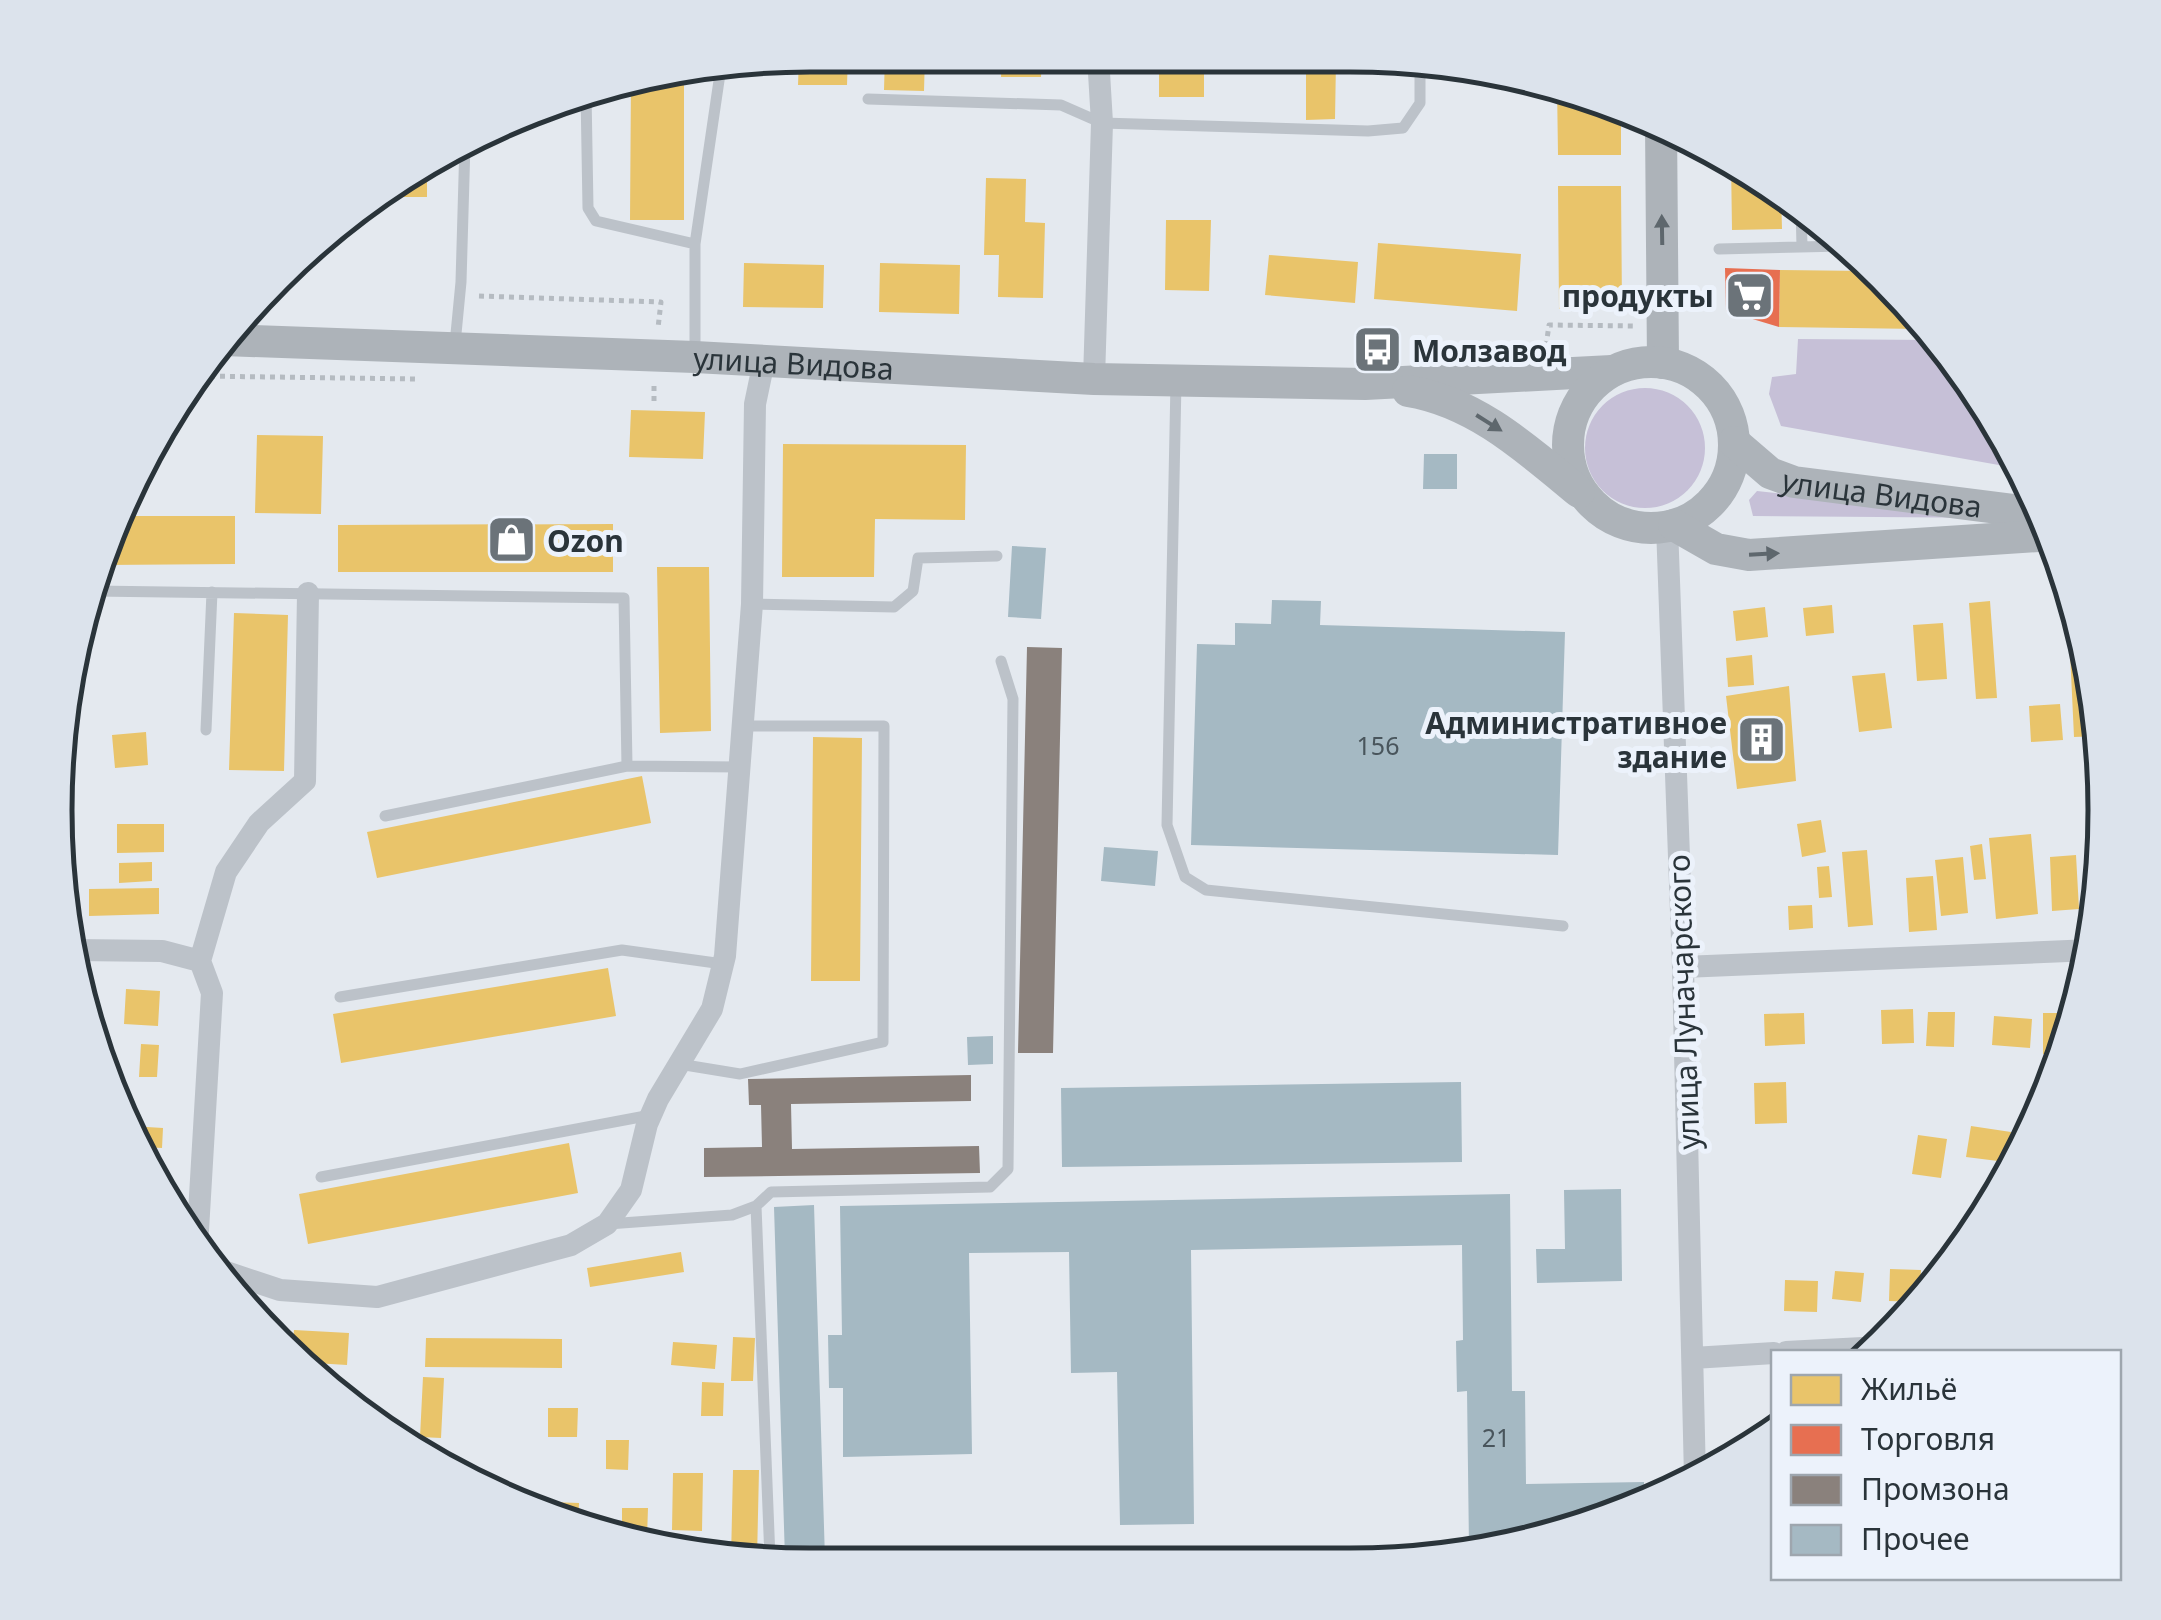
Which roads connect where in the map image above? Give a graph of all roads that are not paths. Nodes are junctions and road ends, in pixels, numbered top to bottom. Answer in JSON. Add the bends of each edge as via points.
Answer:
{"nodes":[{"id":1,"x":1099,"y":72,"type":"edge"},
{"id":2,"x":1420,"y":76,"type":"edge"},
{"id":3,"x":720,"y":78,"type":"edge"},
{"id":4,"x":868,"y":99,"type":"dead end"},
{"id":5,"x":586,"y":108,"type":"edge"},
{"id":6,"x":1102,"y":124,"type":"junction"},
{"id":7,"x":1661,"y":142,"type":"edge"},
{"id":8,"x":464,"y":159,"type":"edge"},
{"id":9,"x":1801,"y":226,"type":"edge"},
{"id":10,"x":695,"y":244,"type":"junction"},
{"id":11,"x":1802,"y":246,"type":"junction"},
{"id":12,"x":1825,"y":246,"type":"edge"},
{"id":13,"x":1719,"y":249,"type":"dead end"},
{"id":14,"x":242,"y":341,"type":"edge"},
{"id":15,"x":455,"y":348,"type":"junction"},
{"id":16,"x":695,"y":356,"type":"junction"},
{"id":17,"x":764,"y":361,"type":"junction"},
{"id":18,"x":1663,"y":363,"type":"junction"},
{"id":19,"x":1612,"y":371,"type":"junction"},
{"id":20,"x":1094,"y":379,"type":"junction"},
{"id":21,"x":1176,"y":379,"type":"junction"},
{"id":22,"x":1364,"y":384,"type":"junction"},
{"id":23,"x":1734,"y":442,"type":"junction"},
{"id":24,"x":1584,"y":496,"type":"junction"},
{"id":25,"x":2024,"y":511,"type":"edge"},
{"id":26,"x":1670,"y":525,"type":"junction"},
{"id":27,"x":2035,"y":536,"type":"edge"},
{"id":28,"x":997,"y":556,"type":"dead end"},
{"id":29,"x":106,"y":591,"type":"edge"},
{"id":30,"x":212,"y":592,"type":"junction"},
{"id":31,"x":308,"y":593,"type":"junction"},
{"id":32,"x":752,"y":604,"type":"junction"},
{"id":33,"x":1001,"y":660,"type":"dead end"},
{"id":34,"x":742,"y":726,"type":"junction"},
{"id":35,"x":206,"y":730,"type":"dead end"},
{"id":36,"x":627,"y":766,"type":"junction"},
{"id":37,"x":739,"y":767,"type":"junction"},
{"id":38,"x":385,"y":816,"type":"dead end"},
{"id":39,"x":1562,"y":926,"type":"dead end"},
{"id":40,"x":86,"y":950,"type":"edge"},
{"id":41,"x":2075,"y":951,"type":"edge"},
{"id":42,"x":200,"y":961,"type":"junction"},
{"id":43,"x":722,"y":964,"type":"junction"},
{"id":44,"x":1684,"y":968,"type":"junction"},
{"id":45,"x":340,"y":996,"type":"dead end"},
{"id":46,"x":679,"y":1064,"type":"junction"},
{"id":47,"x":651,"y":1115,"type":"junction"},
{"id":48,"x":321,"y":1177,"type":"dead end"},
{"id":49,"x":756,"y":1206,"type":"junction"},
{"id":50,"x":198,"y":1222,"type":"edge"},
{"id":51,"x":607,"y":1224,"type":"junction"},
{"id":52,"x":240,"y":1277,"type":"edge"},
{"id":53,"x":1854,"y":1348,"type":"edge"},
{"id":54,"x":1818,"y":1350,"type":"edge"},
{"id":55,"x":1771,"y":1353,"type":"edge"},
{"id":56,"x":1693,"y":1358,"type":"junction"},
{"id":57,"x":1696,"y":1461,"type":"edge"},
{"id":58,"x":770,"y":1546,"type":"edge"}],
"edges":[{"from":1,"to":6,"type":"street"},
{"from":2,"to":6,"type":"lane","via":[[1420,104],[1403,128]]},
{"from":3,"to":10,"type":"lane"},
{"from":4,"to":6,"type":"lane","via":[[1061,105]]},
{"from":5,"to":10,"type":"lane","via":[[588,208],[596,221]]},
{"from":6,"to":20,"type":"street"},
{"from":18,"to":7,"type":"street","one_way":true},
{"from":8,"to":15,"type":"lane"},
{"from":9,"to":11,"type":"lane"},
{"from":10,"to":16,"type":"lane"},
{"from":11,"to":12,"type":"lane"},
{"from":11,"to":13,"type":"lane"},
{"from":14,"to":15,"type":"street","name":"улица Видова"},
{"from":15,"to":16,"type":"street","name":"улица Видова"},
{"from":16,"to":17,"type":"street","name":"улица Видова"},
{"from":17,"to":20,"type":"street","name":"улица Видова"},
{"from":17,"to":32,"type":"street","via":[[754,404]]},
{"from":18,"to":19,"type":"street"},
{"from":18,"to":23,"type":"street","via":[[1703,380],[1719,397]]},
{"from":19,"to":22,"type":"street"},
{"from":19,"to":24,"type":"street","via":[[1592,386],[1569,427],[1572,475]]},
{"from":20,"to":21,"type":"street","name":"улица Видова"},
{"from":21,"to":22,"type":"street","name":"улица Видова"},
{"from":21,"to":39,"type":"lane","via":[[1167,825],[1185,877],[1206,890]]},
{"from":22,"to":24,"type":"street","one_way":true,"via":[[1431,395],[1480,417]]},
{"from":23,"to":25,"type":"street","name":"улица Видова","via":[[1770,473],[1794,482]]},
{"from":23,"to":26,"type":"street","via":[[1718,494],[1698,513]]},
{"from":24,"to":26,"type":"street","via":[[1623,524]]},
{"from":26,"to":27,"type":"street","one_way":true,"via":[[1716,549],[1749,556]]},
{"from":26,"to":44,"type":"street","name":"улица Луначарского"},
{"from":28,"to":32,"type":"lane","via":[[918,558],[912,591],[894,607]]},
{"from":29,"to":30,"type":"lane"},
{"from":30,"to":31,"type":"lane"},
{"from":30,"to":35,"type":"lane"},
{"from":31,"to":36,"type":"lane","via":[[624,598]]},
{"from":31,"to":42,"type":"street","via":[[305,781],[259,823],[226,872]]},
{"from":32,"to":34,"type":"street"},
{"from":33,"to":49,"type":"lane","via":[[1013,699],[1008,1169],[990,1187],[771,1192]]},
{"from":34,"to":37,"type":"street"},
{"from":34,"to":46,"type":"lane","via":[[884,726],[884,1042],[740,1074]]},
{"from":36,"to":37,"type":"lane"},
{"from":36,"to":38,"type":"lane"},
{"from":37,"to":43,"type":"street"},
{"from":40,"to":42,"type":"street","via":[[162,951]]},
{"from":41,"to":44,"type":"street"},
{"from":42,"to":50,"type":"street","via":[[212,992]]},
{"from":43,"to":45,"type":"lane","via":[[622,950]]},
{"from":43,"to":46,"type":"street","via":[[712,1009]]},
{"from":44,"to":56,"type":"street","name":"улица Луначарского"},
{"from":46,"to":47,"type":"street"},
{"from":47,"to":48,"type":"lane"},
{"from":47,"to":51,"type":"street","via":[[631,1190]]},
{"from":49,"to":51,"type":"lane","via":[[732,1215]]},
{"from":49,"to":58,"type":"lane"},
{"from":51,"to":52,"type":"street","via":[[571,1245],[378,1297],[280,1290]]},
{"from":53,"to":54,"type":"street"},
{"from":55,"to":56,"type":"street"},
{"from":56,"to":57,"type":"street","name":"улица Луначарского"}]}
